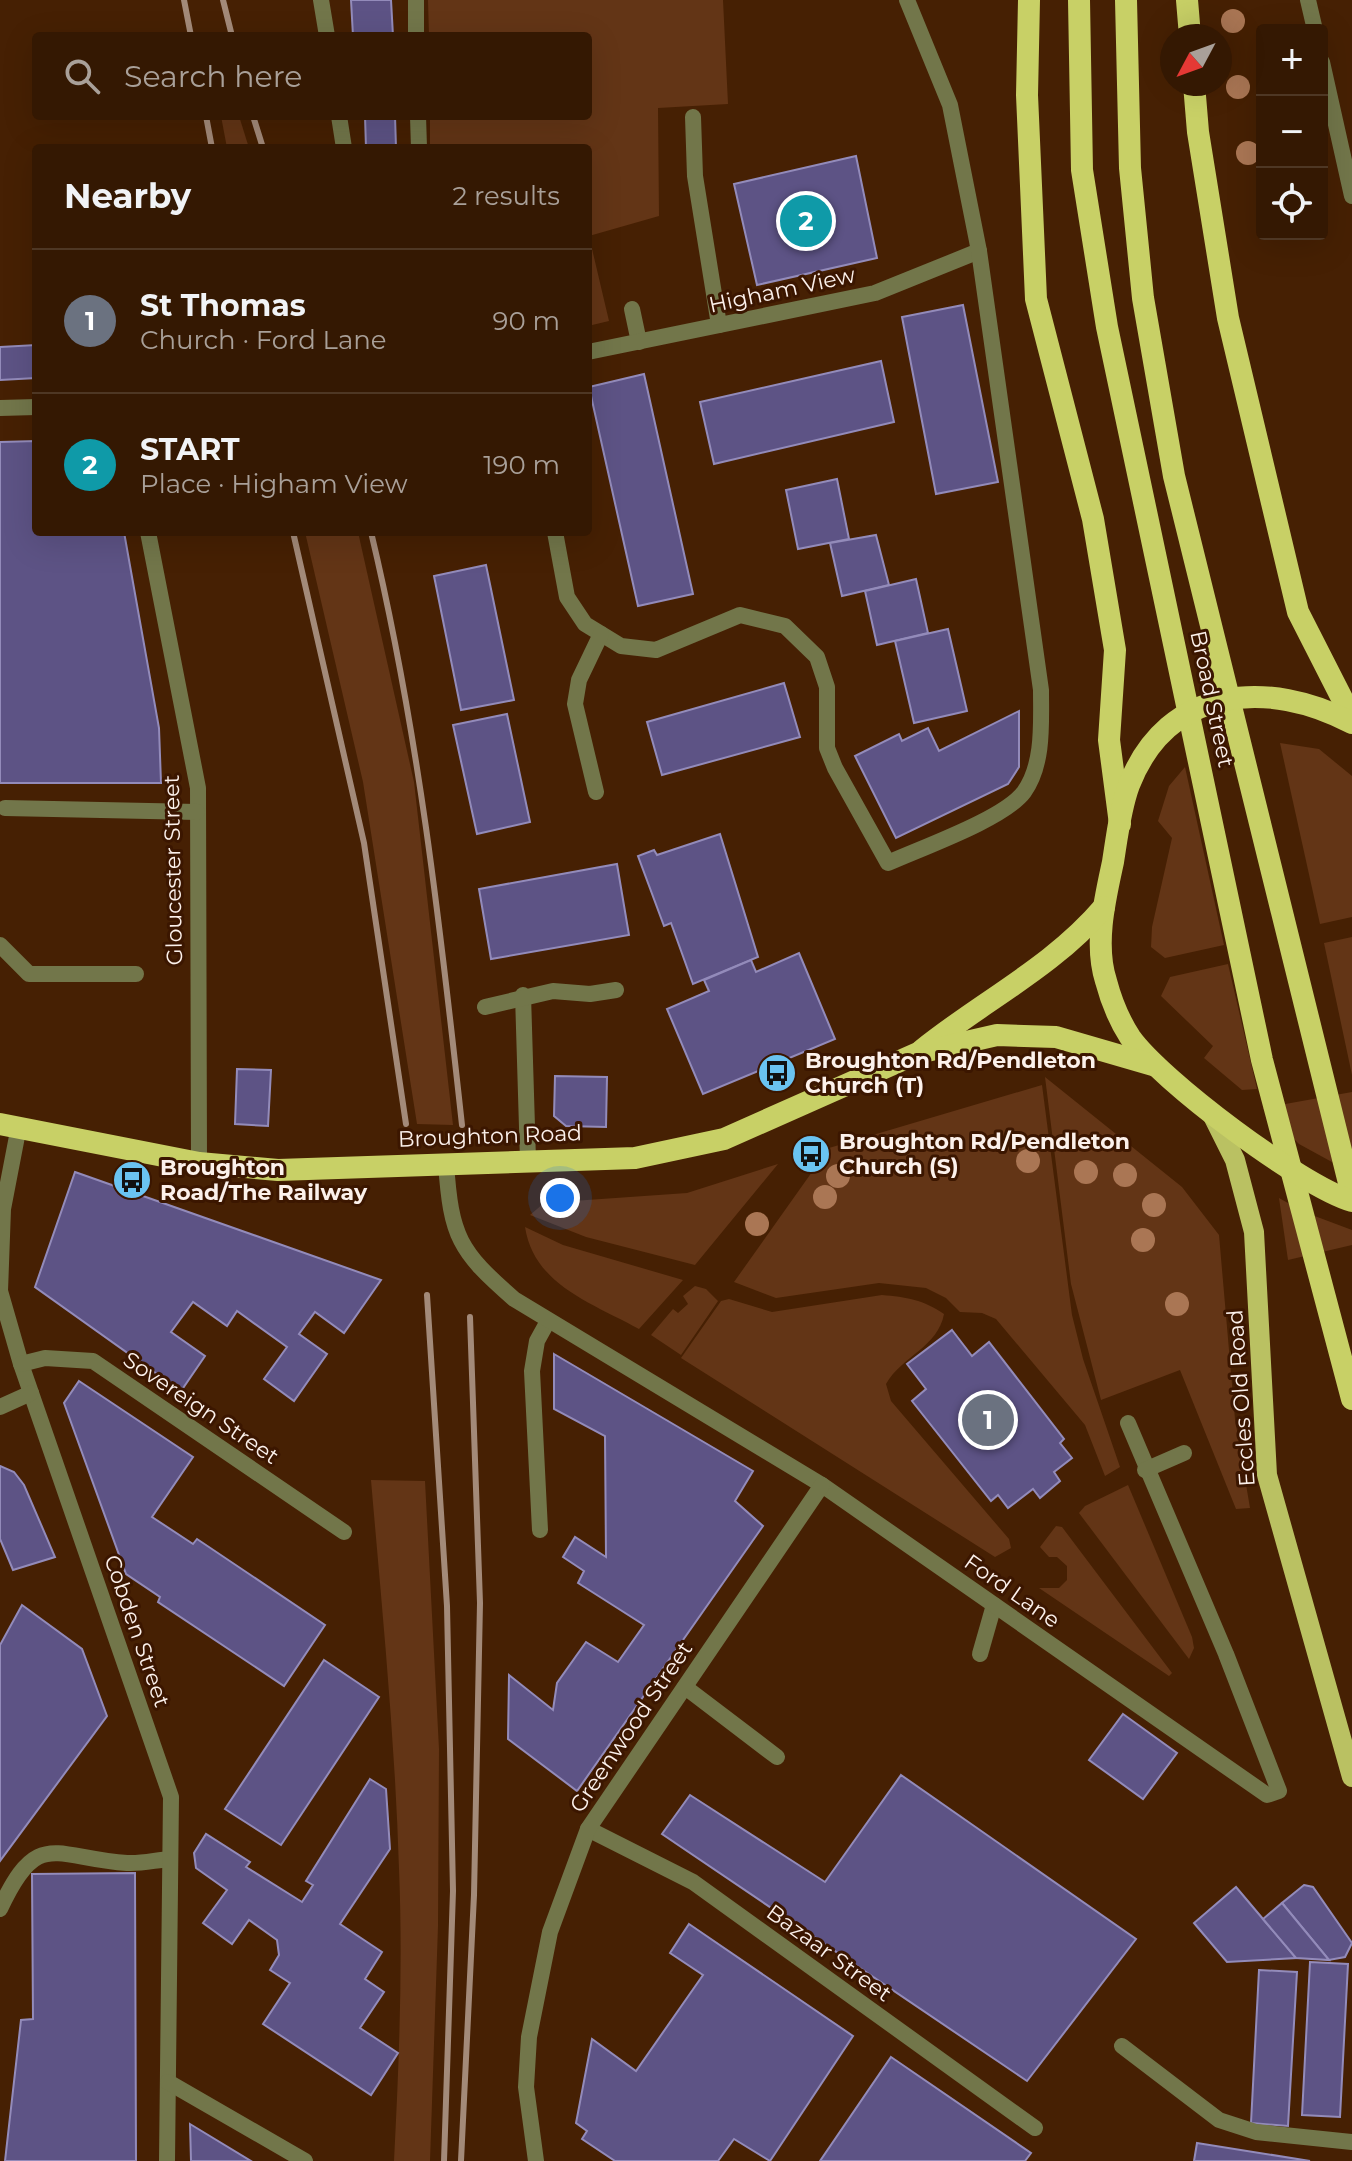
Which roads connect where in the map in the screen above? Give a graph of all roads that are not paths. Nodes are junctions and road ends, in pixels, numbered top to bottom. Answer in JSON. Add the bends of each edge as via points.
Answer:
{"nodes":[{"id":1,"x":321,"y":0,"type":"edge"},
{"id":2,"x":416,"y":0,"type":"edge"},
{"id":3,"x":907,"y":0,"type":"edge"},
{"id":4,"x":1029,"y":0,"type":"edge"},
{"id":5,"x":1079,"y":0,"type":"edge"},
{"id":6,"x":1126,"y":0,"type":"edge"},
{"id":7,"x":1187,"y":0,"type":"edge"},
{"id":8,"x":1308,"y":0,"type":"edge"},
{"id":9,"x":1189,"y":24,"type":"edge"},
{"id":10,"x":1314,"y":24,"type":"edge"},
{"id":11,"x":326,"y":32,"type":"edge"},
{"id":12,"x":416,"y":32,"type":"edge"},
{"id":13,"x":1328,"y":89,"type":"edge"},
{"id":14,"x":1195,"y":96,"type":"edge"},
{"id":15,"x":693,"y":117,"type":"dead end"},
{"id":16,"x":340,"y":120,"type":"edge"},
{"id":17,"x":418,"y":120,"type":"edge"},
{"id":18,"x":343,"y":144,"type":"edge"},
{"id":19,"x":419,"y":144,"type":"edge"},
{"id":20,"x":1352,"y":196,"type":"edge"},
{"id":21,"x":979,"y":251,"type":"junction"},
{"id":22,"x":632,"y":309,"type":"dead end"},
{"id":23,"x":719,"y":325,"type":"junction"},
{"id":24,"x":639,"y":342,"type":"junction"},
{"id":25,"x":592,"y":351,"type":"edge"},
{"id":26,"x":32,"y":407,"type":"edge"},
{"id":27,"x":0,"y":408,"type":"edge"},
{"id":28,"x":149,"y":536,"type":"edge"},
{"id":29,"x":556,"y":536,"type":"edge"},
{"id":30,"x":601,"y":634,"type":"junction"},
{"id":31,"x":1352,"y":720,"type":"edge"},
{"id":32,"x":596,"y":792,"type":"dead end"},
{"id":33,"x":5,"y":808,"type":"dead end"},
{"id":34,"x":197,"y":812,"type":"junction"},
{"id":35,"x":1120,"y":824,"type":"junction"},
{"id":36,"x":1104,"y":907,"type":"junction"},
{"id":37,"x":0,"y":945,"type":"edge"},
{"id":38,"x":136,"y":974,"type":"dead end"},
{"id":39,"x":616,"y":990,"type":"dead end"},
{"id":40,"x":523,"y":995,"type":"junction"},
{"id":41,"x":485,"y":1007,"type":"dead end"},
{"id":42,"x":918,"y":1053,"type":"junction"},
{"id":43,"x":1156,"y":1066,"type":"junction"},
{"id":44,"x":1209,"y":1108,"type":"junction"},
{"id":45,"x":9,"y":1125,"type":"edge"},
{"id":46,"x":528,"y":1160,"type":"junction"},
{"id":47,"x":199,"y":1163,"type":"junction"},
{"id":48,"x":446,"y":1163,"type":"junction"},
{"id":49,"x":1352,"y":1198,"type":"edge"},
{"id":50,"x":548,"y":1321,"type":"junction"},
{"id":51,"x":21,"y":1364,"type":"junction"},
{"id":52,"x":31,"y":1393,"type":"junction"},
{"id":53,"x":1352,"y":1399,"type":"edge"},
{"id":54,"x":0,"y":1407,"type":"edge"},
{"id":55,"x":1128,"y":1423,"type":"dead end"},
{"id":56,"x":1184,"y":1453,"type":"dead end"},
{"id":57,"x":1145,"y":1470,"type":"junction"},
{"id":58,"x":822,"y":1485,"type":"junction"},
{"id":59,"x":540,"y":1530,"type":"dead end"},
{"id":60,"x":344,"y":1532,"type":"dead end"},
{"id":61,"x":994,"y":1605,"type":"junction"},
{"id":62,"x":980,"y":1654,"type":"dead end"},
{"id":63,"x":685,"y":1687,"type":"junction"},
{"id":64,"x":777,"y":1757,"type":"dead end"},
{"id":65,"x":1352,"y":1777,"type":"edge"},
{"id":66,"x":588,"y":1829,"type":"junction"},
{"id":67,"x":170,"y":1859,"type":"junction"},
{"id":68,"x":0,"y":1909,"type":"edge"},
{"id":69,"x":1122,"y":2046,"type":"dead end"},
{"id":70,"x":168,"y":2082,"type":"junction"},
{"id":71,"x":1035,"y":2128,"type":"dead end"},
{"id":72,"x":1352,"y":2142,"type":"edge"},
{"id":73,"x":167,"y":2161,"type":"edge"},
{"id":74,"x":305,"y":2161,"type":"edge"},
{"id":75,"x":536,"y":2161,"type":"edge"}],
"edges":[{"from":1,"to":11,"type":"street"},
{"from":2,"to":12,"type":"street"},
{"from":3,"to":21,"type":"street","via":[[950,105]]},
{"from":4,"to":35,"type":"highway","via":[[1027,95],[1036,299],[1093,519],[1115,650],[1109,740]]},
{"from":5,"to":53,"type":"highway","name":"Broad Street","via":[[1082,170],[1110,342],[1262,1060]]},
{"from":6,"to":49,"type":"highway","name":"Broad Street","via":[[1130,168],[1143,298],[1174,476]]},
{"from":7,"to":9,"type":"highway"},
{"from":8,"to":10,"type":"street"},
{"from":13,"to":20,"type":"street"},
{"from":14,"to":31,"type":"highway","via":[[1228,318],[1298,612]]},
{"from":15,"to":23,"type":"street","via":[[695,176]]},
{"from":16,"to":18,"type":"street"},
{"from":17,"to":19,"type":"street"},
{"from":21,"to":23,"type":"street","name":"Higham View","via":[[875,293]]},
{"from":21,"to":30,"type":"street","via":[[1041,690],[1039,752],[1023,792],[1008,807],[888,863],[827,748],[827,687],[817,657],[785,626],[740,615],[656,650],[621,646]]},
{"from":22,"to":24,"type":"street"},
{"from":23,"to":24,"type":"street","name":"Higham View"},
{"from":24,"to":25,"type":"street","name":"Higham View"},
{"from":26,"to":27,"type":"street"},
{"from":28,"to":34,"type":"street","name":"Gloucester Street","via":[[198,788]]},
{"from":29,"to":30,"type":"street","via":[[567,597],[585,624]]},
{"from":30,"to":32,"type":"street","via":[[579,680],[575,704]]},
{"from":31,"to":35,"type":"highway","via":[[1267,696],[1210,702],[1175,723],[1139,764]]},
{"from":33,"to":34,"type":"street"},
{"from":34,"to":47,"type":"street","name":"Gloucester Street"},
{"from":35,"to":36,"type":"highway"},
{"from":36,"to":42,"type":"highway","name":"Broughton Road","via":[[1045,965],[968,1012]]},
{"from":36,"to":43,"type":"highway","via":[[1104,978],[1130,1037]]},
{"from":37,"to":38,"type":"street","via":[[29,974]]},
{"from":39,"to":40,"type":"street"},
{"from":40,"to":41,"type":"street"},
{"from":40,"to":46,"type":"street"},
{"from":42,"to":43,"type":"highway","name":"Broughton Road","via":[[997,1035],[1038,1035]]},
{"from":42,"to":46,"type":"highway","name":"Broughton Road","via":[[724,1139],[635,1158]]},
{"from":43,"to":44,"type":"highway"},
{"from":44,"to":49,"type":"highway","via":[[1314,1185]]},
{"from":44,"to":65,"type":"main road","name":"Eccles Old Road","via":[[1235,1160],[1254,1232],[1267,1475]]},
{"from":45,"to":47,"type":"highway","name":"Broughton Road"},
{"from":45,"to":51,"type":"street","name":"Cobden Street","via":[[0,1291]]},
{"from":46,"to":48,"type":"highway","name":"Broughton Road"},
{"from":47,"to":48,"type":"highway","name":"Broughton Road","via":[[278,1170]]},
{"from":48,"to":50,"type":"street","name":"Ford Lane","via":[[452,1222],[472,1262]]},
{"from":50,"to":58,"type":"street","name":"Ford Lane"},
{"from":50,"to":59,"type":"street","via":[[537,1341],[532,1371]]},
{"from":51,"to":52,"type":"street","name":"Cobden Street"},
{"from":51,"to":60,"type":"street","name":"Sovereign Street","via":[[45,1358],[93,1361]]},
{"from":52,"to":54,"type":"street"},
{"from":52,"to":67,"type":"street","name":"Cobden Street","via":[[171,1797]]},
{"from":55,"to":57,"type":"street","name":"Ford Lane"},
{"from":56,"to":57,"type":"street"},
{"from":57,"to":61,"type":"street","name":"Ford Lane","via":[[1279,1791],[1267,1795]]},
{"from":58,"to":61,"type":"street","name":"Ford Lane"},
{"from":58,"to":63,"type":"street","name":"Greenwood Street"},
{"from":61,"to":62,"type":"street"},
{"from":63,"to":64,"type":"street"},
{"from":63,"to":66,"type":"street","name":"Greenwood Street"},
{"from":66,"to":71,"type":"street","name":"Bazaar Street","via":[[693,1882]]},
{"from":66,"to":75,"type":"street","name":"Greenwood Street","via":[[550,1932],[529,2037],[526,2087]]},
{"from":67,"to":68,"type":"street","via":[[127,1863],[46,1853],[16,1875]]},
{"from":67,"to":70,"type":"street","name":"Cobden Street"},
{"from":69,"to":72,"type":"street","via":[[1219,2120],[1256,2132]]},
{"from":70,"to":73,"type":"street","name":"Cobden Street"},
{"from":70,"to":74,"type":"street"}]}
